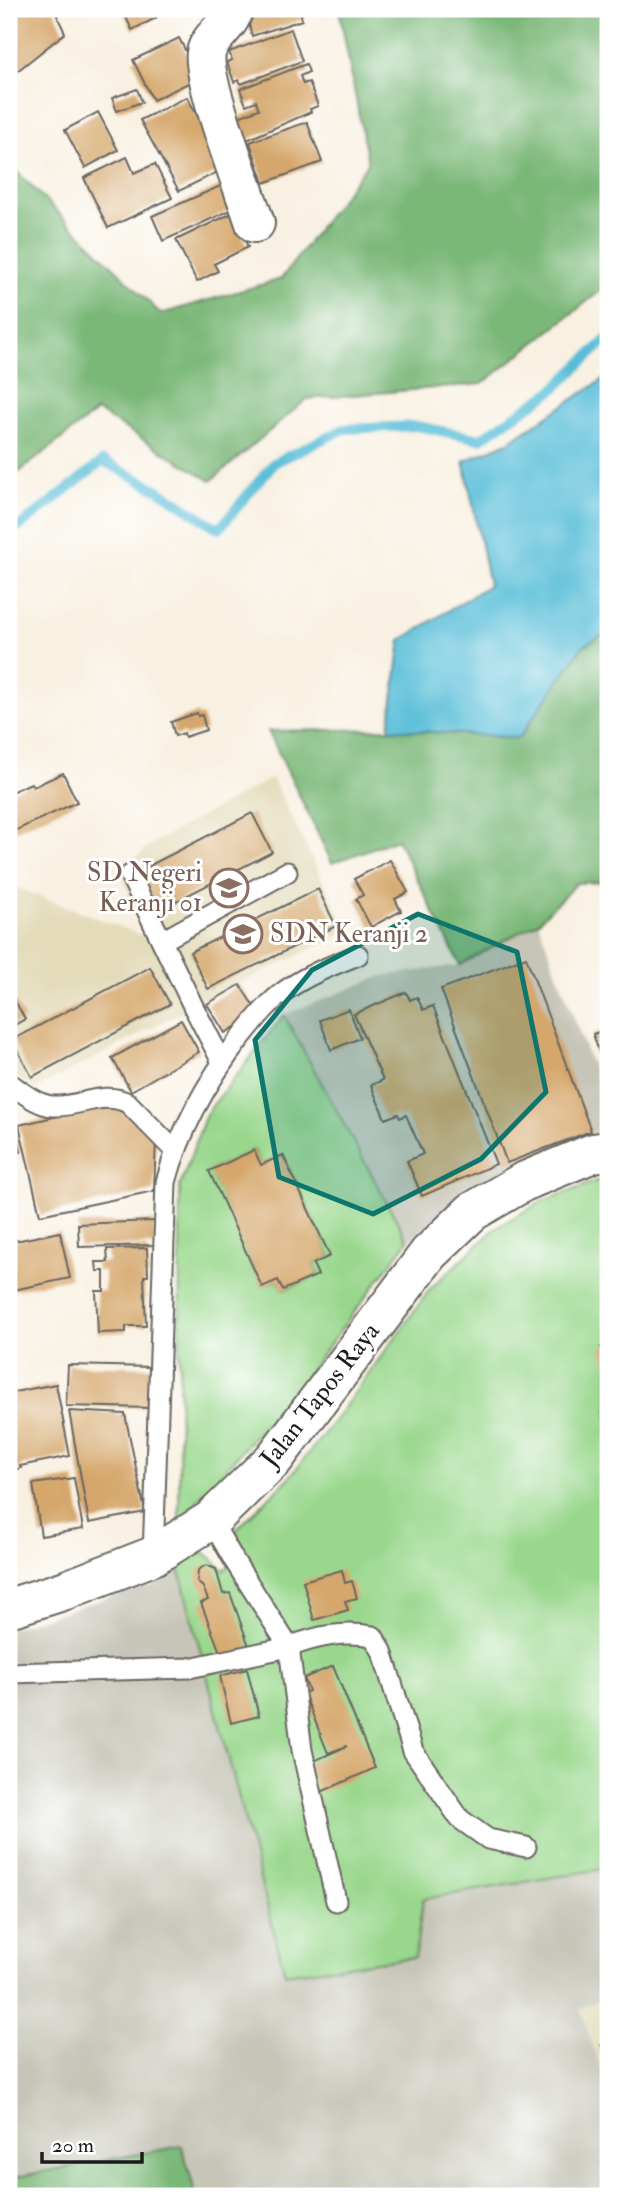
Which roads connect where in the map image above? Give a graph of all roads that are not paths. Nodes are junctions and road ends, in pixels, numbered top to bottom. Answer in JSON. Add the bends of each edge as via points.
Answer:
{"nodes":[{"id":1,"x":234,"y":9,"type":"edge"},
{"id":2,"x":255,"y":223,"type":"dead end"},
{"id":3,"x":287,"y":872,"type":"dead end"},
{"id":4,"x":130,"y":876,"type":"dead end"},
{"id":5,"x":162,"y":941,"type":"junction"},
{"id":6,"x":358,"y":954,"type":"dead end"},
{"id":7,"x":222,"y":1062,"type":"junction"},
{"id":8,"x":9,"y":1083,"type":"edge"},
{"id":9,"x":608,"y":1151,"type":"edge"},
{"id":10,"x":175,"y":1152,"type":"junction"},
{"id":11,"x":211,"y":1520,"type":"junction"},
{"id":12,"x":153,"y":1556,"type":"junction"},
{"id":13,"x":9,"y":1608,"type":"edge"},
{"id":14,"x":289,"y":1647,"type":"junction"},
{"id":15,"x":9,"y":1673,"type":"edge"},
{"id":16,"x":526,"y":1847,"type":"dead end"},
{"id":17,"x":335,"y":1901,"type":"dead end"}],
"edges":[{"from":1,"to":2,"type":"main road","via":[[206,49],[205,60]]},
{"from":3,"to":5,"type":"lane"},
{"from":4,"to":5,"type":"lane"},
{"from":5,"to":7,"type":"lane"},
{"from":6,"to":7,"type":"lane","via":[[311,974],[284,992]]},
{"from":7,"to":10,"type":"lane","via":[[195,1104]]},
{"from":8,"to":10,"type":"lane","via":[[52,1106],[120,1098]]},
{"from":9,"to":11,"type":"main road","name":"Jalan Tapos Raya","via":[[523,1182],[472,1212],[429,1252],[274,1459]]},
{"from":10,"to":12,"type":"lane","via":[[166,1182]]},
{"from":11,"to":12,"type":"main road","name":"Jalan Tapos Raya"},
{"from":11,"to":14,"type":"lane"},
{"from":12,"to":13,"type":"main road","name":"Jalan Tapos Raya"},
{"from":14,"to":15,"type":"lane","via":[[189,1668]]},
{"from":14,"to":16,"type":"lane","via":[[314,1637],[373,1636],[383,1651],[413,1751],[460,1819],[488,1839]]},
{"from":14,"to":17,"type":"lane","via":[[302,1750]]}]}
